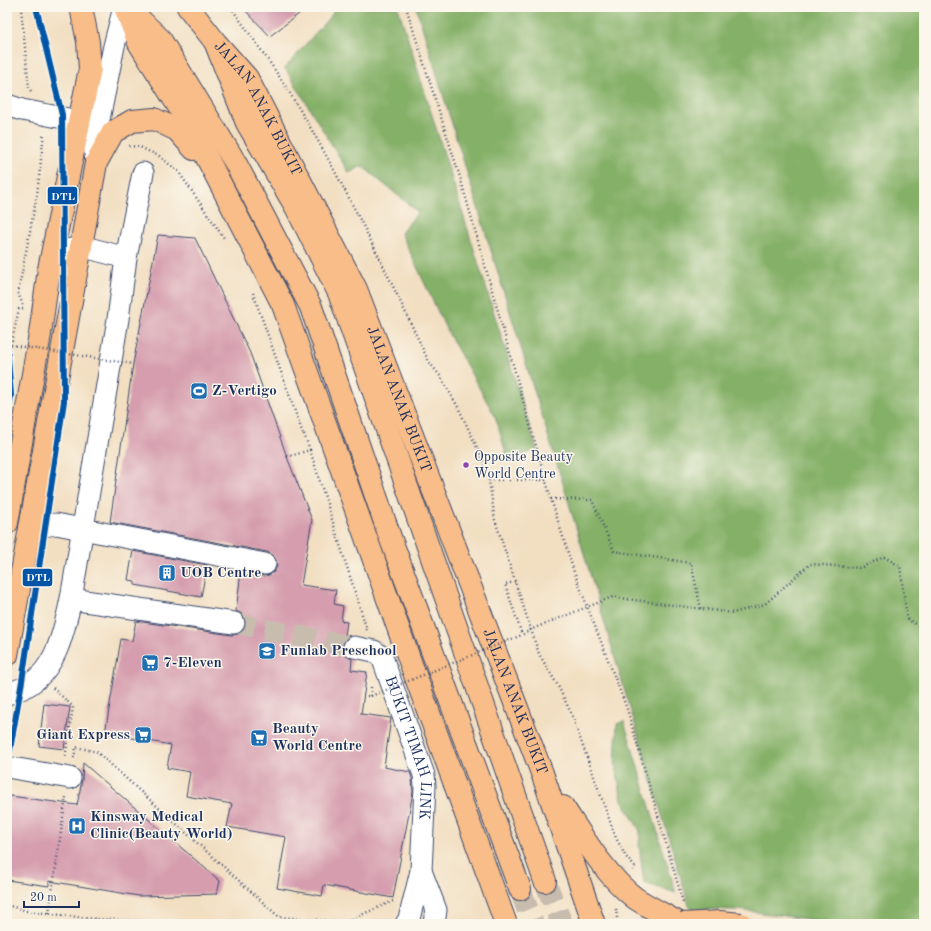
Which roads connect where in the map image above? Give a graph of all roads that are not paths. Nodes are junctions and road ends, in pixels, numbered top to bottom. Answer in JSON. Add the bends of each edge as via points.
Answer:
{"nodes":[{"id":1,"x":81,"y":7,"type":"edge"},
{"id":2,"x":125,"y":7,"type":"edge"},
{"id":3,"x":188,"y":7,"type":"edge"},
{"id":4,"x":216,"y":43,"type":"junction"},
{"id":5,"x":7,"y":105,"type":"edge"},
{"id":6,"x":38,"y":113,"type":"junction"},
{"id":7,"x":7,"y":120,"type":"edge"},
{"id":8,"x":79,"y":121,"type":"junction"},
{"id":9,"x":96,"y":163,"type":"junction"},
{"id":10,"x":215,"y":172,"type":"junction"},
{"id":11,"x":143,"y":173,"type":"dead end"},
{"id":12,"x":81,"y":246,"type":"junction"},
{"id":13,"x":126,"y":258,"type":"junction"},
{"id":14,"x":49,"y":269,"type":"junction"},
{"id":15,"x":7,"y":523,"type":"edge"},
{"id":16,"x":30,"y":528,"type":"junction"},
{"id":17,"x":83,"y":529,"type":"junction"},
{"id":18,"x":266,"y":564,"type":"dead end"},
{"id":19,"x":71,"y":599,"type":"junction"},
{"id":20,"x":234,"y":624,"type":"tunnel mouth"},
{"id":21,"x":364,"y":649,"type":"tunnel mouth"},
{"id":22,"x":7,"y":655,"type":"edge"},
{"id":23,"x":7,"y":694,"type":"edge"},
{"id":24,"x":7,"y":767,"type":"edge"},
{"id":25,"x":542,"y":774,"type":"junction"},
{"id":26,"x":66,"y":777,"type":"road end"},
{"id":27,"x":421,"y":871,"type":"junction"},
{"id":28,"x":544,"y":880,"type":"tunnel mouth"},
{"id":29,"x":520,"y":889,"type":"tunnel mouth"},
{"id":30,"x":682,"y":919,"type":"edge"},
{"id":31,"x":406,"y":924,"type":"edge"},
{"id":32,"x":434,"y":924,"type":"edge"},
{"id":33,"x":506,"y":924,"type":"edge"},
{"id":34,"x":594,"y":924,"type":"edge"},
{"id":35,"x":742,"y":924,"type":"edge"}],
"edges":[{"from":1,"to":8,"type":"main road","via":[[90,69]]},
{"from":2,"to":9,"type":"street","via":[[114,46],[94,144]]},
{"from":2,"to":10,"type":"main road","via":[[139,43],[189,123]]},
{"from":2,"to":29,"type":"main road","via":[[160,39],[180,71],[235,162],[311,308],[393,544]]},
{"from":3,"to":4,"type":"main road"},
{"from":4,"to":25,"type":"main road","name":"JALAN ANAK BUKIT","via":[[247,78],[356,289]]},
{"from":4,"to":28,"type":"main road","name":"JALAN ANAK BUKIT","via":[[247,123],[296,207],[338,293]]},
{"from":5,"to":6,"type":"street"},
{"from":6,"to":7,"type":"street","via":[[16,115]]},
{"from":6,"to":8,"type":"street"},
{"from":8,"to":14,"type":"main road"},
{"from":9,"to":10,"type":"main road","via":[[113,132],[132,121],[154,119],[177,130]]},
{"from":9,"to":12,"type":"main road"},
{"from":10,"to":33,"type":"main road","via":[[284,305]]},
{"from":11,"to":13,"type":"street"},
{"from":12,"to":13,"type":"street"},
{"from":12,"to":14,"type":"street","via":[[69,250]]},
{"from":12,"to":16,"type":"main road"},
{"from":13,"to":17,"type":"street"},
{"from":14,"to":15,"type":"main road"},
{"from":16,"to":17,"type":"street","via":[[56,524]]},
{"from":16,"to":22,"type":"main road"},
{"from":17,"to":18,"type":"street"},
{"from":17,"to":19,"type":"street"},
{"from":19,"to":20,"type":"street"},
{"from":19,"to":23,"type":"street","via":[[65,626],[49,665],[39,677],[25,687]]},
{"from":21,"to":27,"type":"street","name":"BUKIT TIMAH LINK","via":[[382,657],[424,775]]},
{"from":24,"to":26,"type":"street"},
{"from":25,"to":30,"type":"main road","via":[[585,842],[622,886],[652,908]]},
{"from":25,"to":34,"type":"main road","name":"JALAN ANAK BUKIT"},
{"from":27,"to":31,"type":"street","name":"BUKIT TIMAH LINK"},
{"from":27,"to":32,"type":"street","name":"BUKIT TIMAH LINK","via":[[436,910]]},
{"from":30,"to":35,"type":"main road","bridge":true}]}
